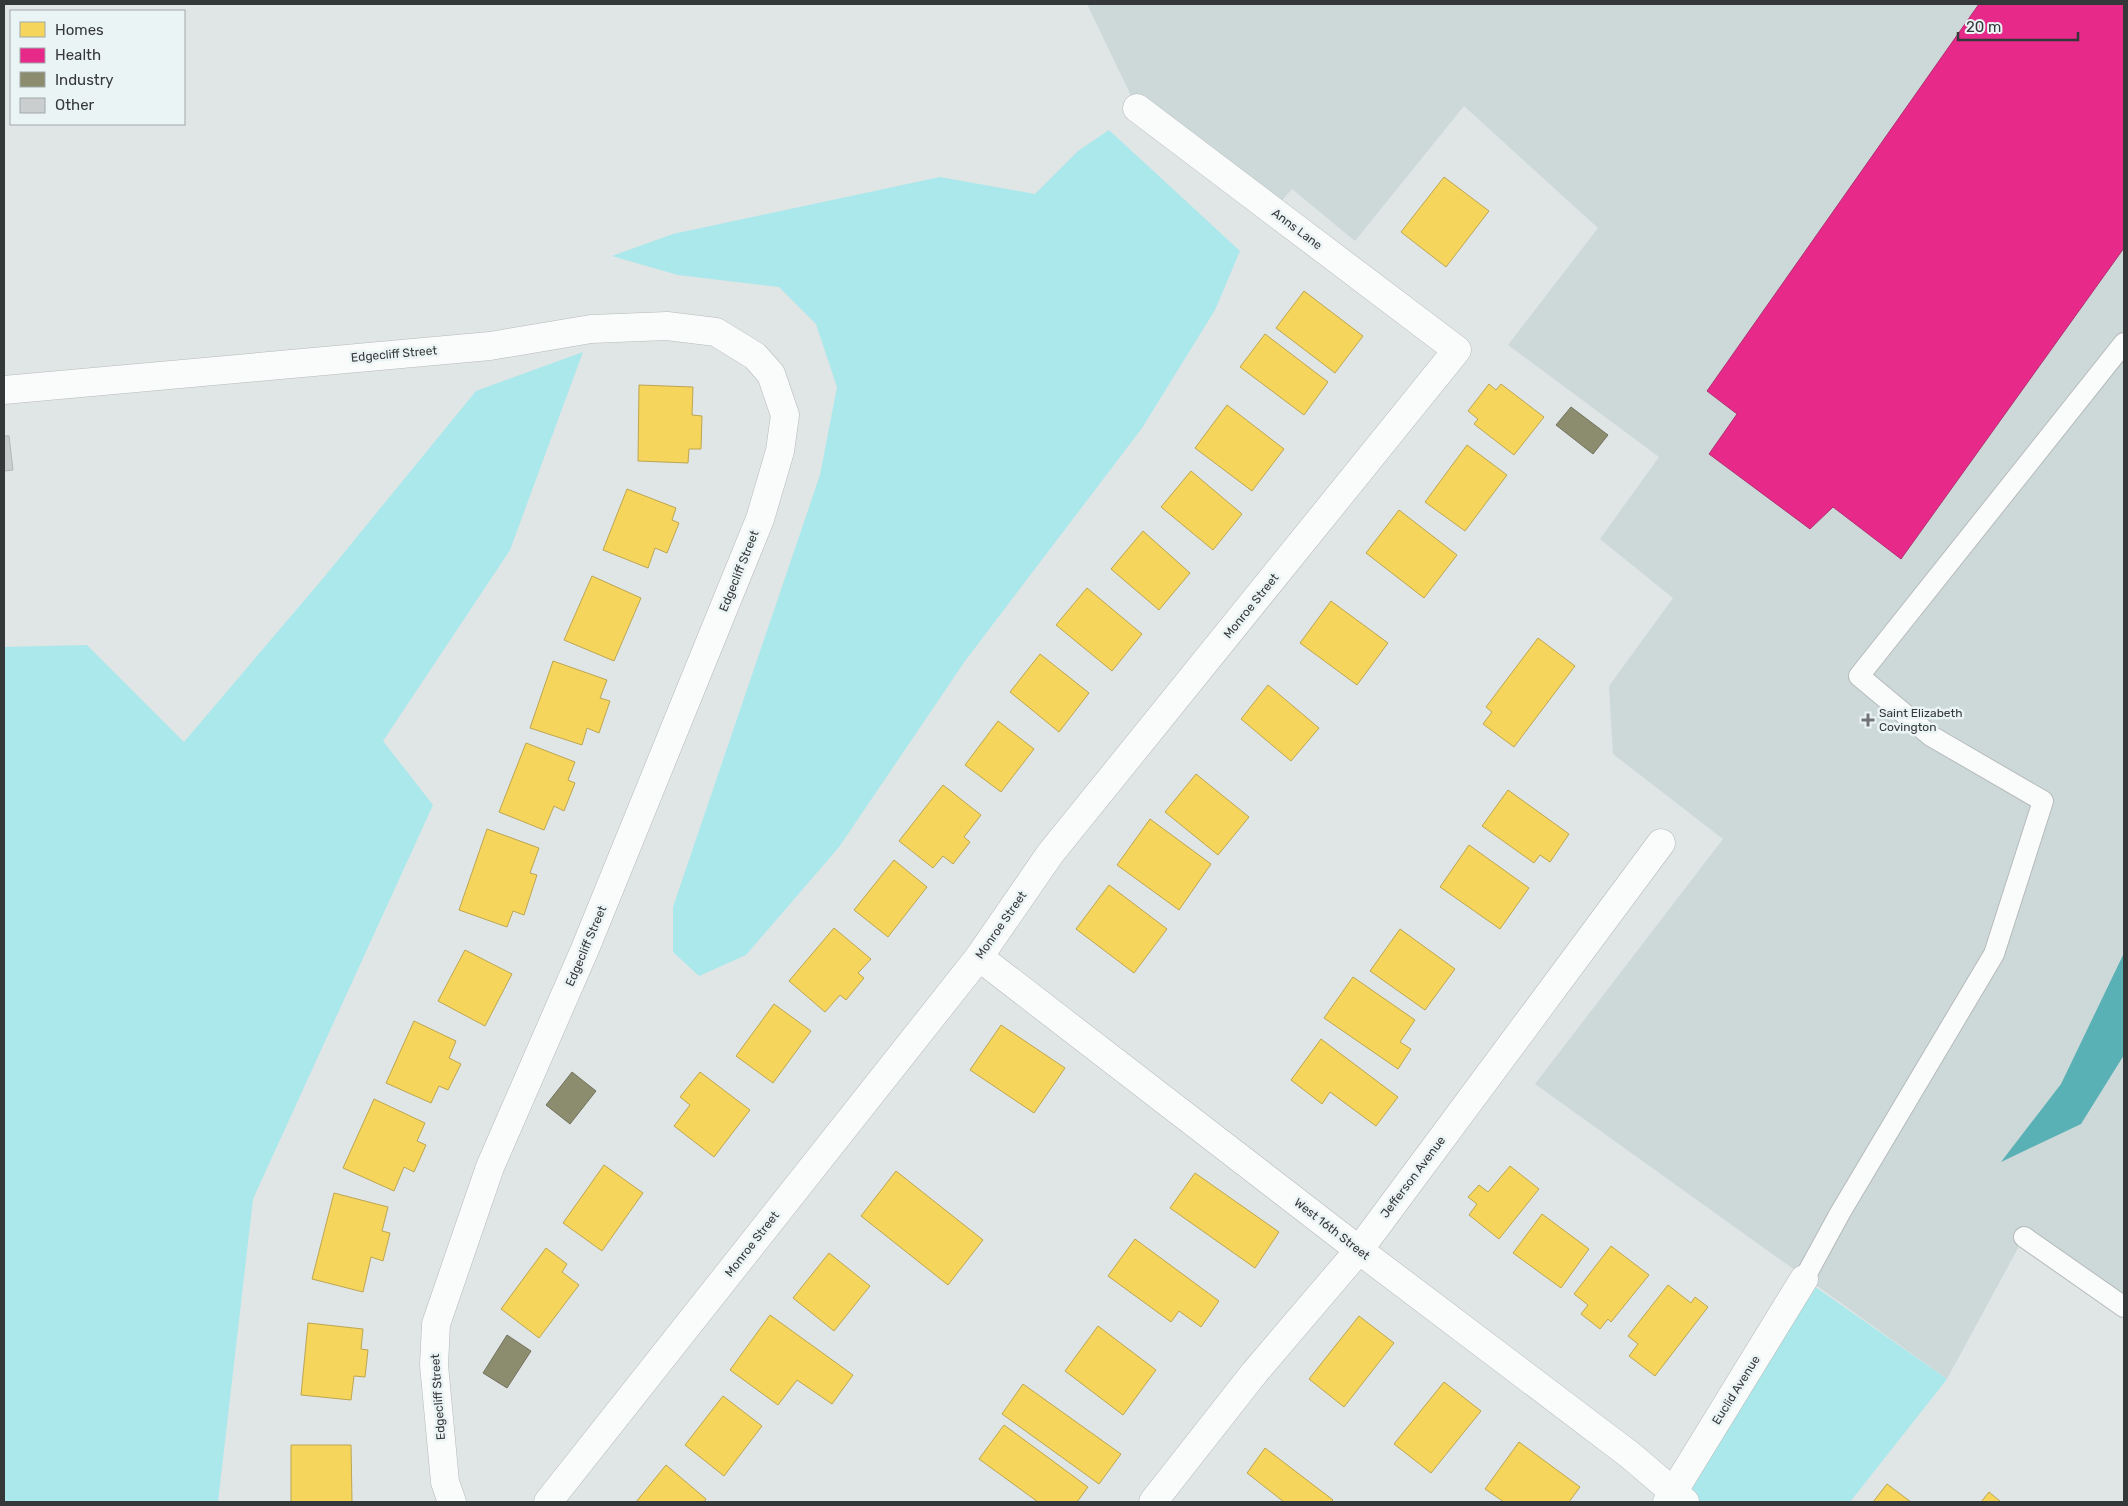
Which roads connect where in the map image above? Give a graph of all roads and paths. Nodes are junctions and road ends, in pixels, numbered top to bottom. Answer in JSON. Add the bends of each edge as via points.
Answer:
{"nodes":[{"id":1,"x":1137,"y":108,"type":"dead end"},
{"id":2,"x":2124,"y":342,"type":"edge"},
{"id":3,"x":1457,"y":350,"type":"joint"},
{"id":4,"x":4,"y":390,"type":"edge"},
{"id":5,"x":1661,"y":843,"type":"dead end"},
{"id":6,"x":979,"y":957,"type":"junction"},
{"id":7,"x":2024,"y":1236,"type":"dead end"},
{"id":8,"x":1359,"y":1250,"type":"junction"},
{"id":9,"x":1804,"y":1278,"type":"joint"},
{"id":10,"x":2124,"y":1307,"type":"edge"},
{"id":11,"x":1675,"y":1499,"type":"edge"},
{"id":12,"x":452,"y":1502,"type":"edge"},
{"id":13,"x":548,"y":1502,"type":"edge"},
{"id":14,"x":1153,"y":1502,"type":"edge"}],
"edges":[{"from":1,"to":3,"type":"street","name":"Anns Lane"},
{"from":2,"to":9,"type":"lane","via":[[1859,676],[1931,736],[2043,801],[1994,954]]},
{"from":3,"to":6,"type":"street","name":"Monroe Street","via":[[1050,854]]},
{"from":4,"to":12,"type":"street","name":"Edgecliff Street","via":[[490,346],[591,328],[667,326],[716,332],[755,356],[771,374],[785,415],[780,451],[760,519],[585,949],[490,1167],[436,1324],[435,1374],[445,1482]]},
{"from":5,"to":8,"type":"street","name":"Jefferson Avenue"},
{"from":6,"to":8,"type":"street","name":"West 16th Street"},
{"from":6,"to":13,"type":"street","name":"Monroe Street"},
{"from":7,"to":10,"type":"lane"},
{"from":8,"to":11,"type":"street","name":"West 16th Street","via":[[1630,1455]]},
{"from":8,"to":14,"type":"street","name":"Jefferson Avenue","via":[[1255,1372]]},
{"from":9,"to":11,"type":"street","name":"Euclid Avenue"}]}
